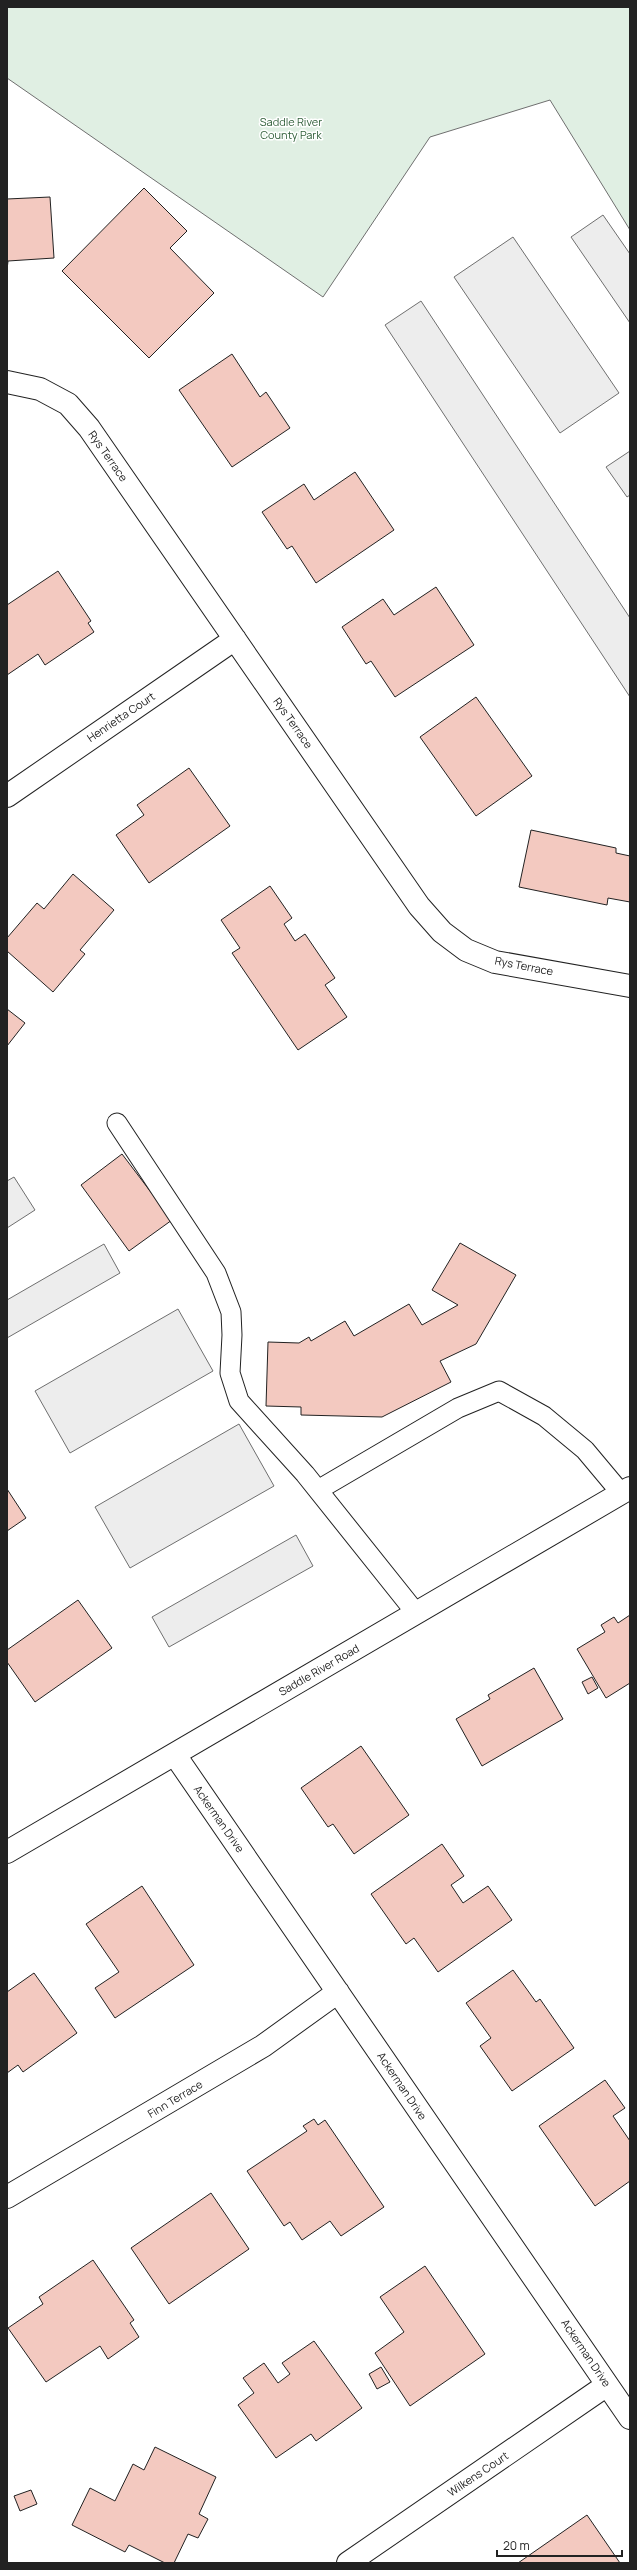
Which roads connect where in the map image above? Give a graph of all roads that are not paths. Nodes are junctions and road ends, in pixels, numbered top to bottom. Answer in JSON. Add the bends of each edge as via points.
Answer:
{"nodes":[{"id":1,"x":7,"y":382,"type":"edge"},
{"id":2,"x":235,"y":639,"type":"junction"},
{"id":3,"x":7,"y":796,"type":"edge"},
{"id":4,"x":630,"y":986,"type":"edge"},
{"id":5,"x":117,"y":1123,"type":"dead end"},
{"id":6,"x":318,"y":1490,"type":"junction"},
{"id":7,"x":626,"y":1490,"type":"edge"},
{"id":8,"x":416,"y":1613,"type":"junction"},
{"id":9,"x":175,"y":1755,"type":"junction"},
{"id":10,"x":7,"y":1852,"type":"edge"},
{"id":11,"x":338,"y":1992,"type":"junction"},
{"id":12,"x":7,"y":2197,"type":"edge"},
{"id":13,"x":608,"y":2385,"type":"junction"},
{"id":14,"x":630,"y":2418,"type":"edge"},
{"id":15,"x":348,"y":2563,"type":"edge"}],
"edges":[{"from":1,"to":2,"type":"street","name":"Rys Terrace","via":[[40,389],[68,404],[89,428]]},
{"from":2,"to":3,"type":"street","name":"Henrietta Court"},
{"from":2,"to":4,"type":"street","name":"Rys Terrace","via":[[419,906],[442,932],[466,950],[494,962]]},
{"from":5,"to":6,"type":"lane","via":[[216,1273],[231,1312],[230,1374],[239,1401]]},
{"from":6,"to":7,"type":"lane","via":[[458,1408],[499,1391],[544,1416],[585,1450]]},
{"from":6,"to":8,"type":"lane"},
{"from":7,"to":8,"type":"street","name":"Saddle River Road"},
{"from":8,"to":9,"type":"street","name":"Saddle River Road"},
{"from":9,"to":10,"type":"street","name":"Saddle River Road"},
{"from":9,"to":11,"type":"street","name":"Ackerman Drive"},
{"from":11,"to":12,"type":"street","name":"Finn Terrace","via":[[262,2046]]},
{"from":11,"to":13,"type":"street","name":"Ackerman Drive"},
{"from":13,"to":14,"type":"street","name":"Ackerman Drive"},
{"from":13,"to":15,"type":"street","name":"Wilkens Court"}]}
